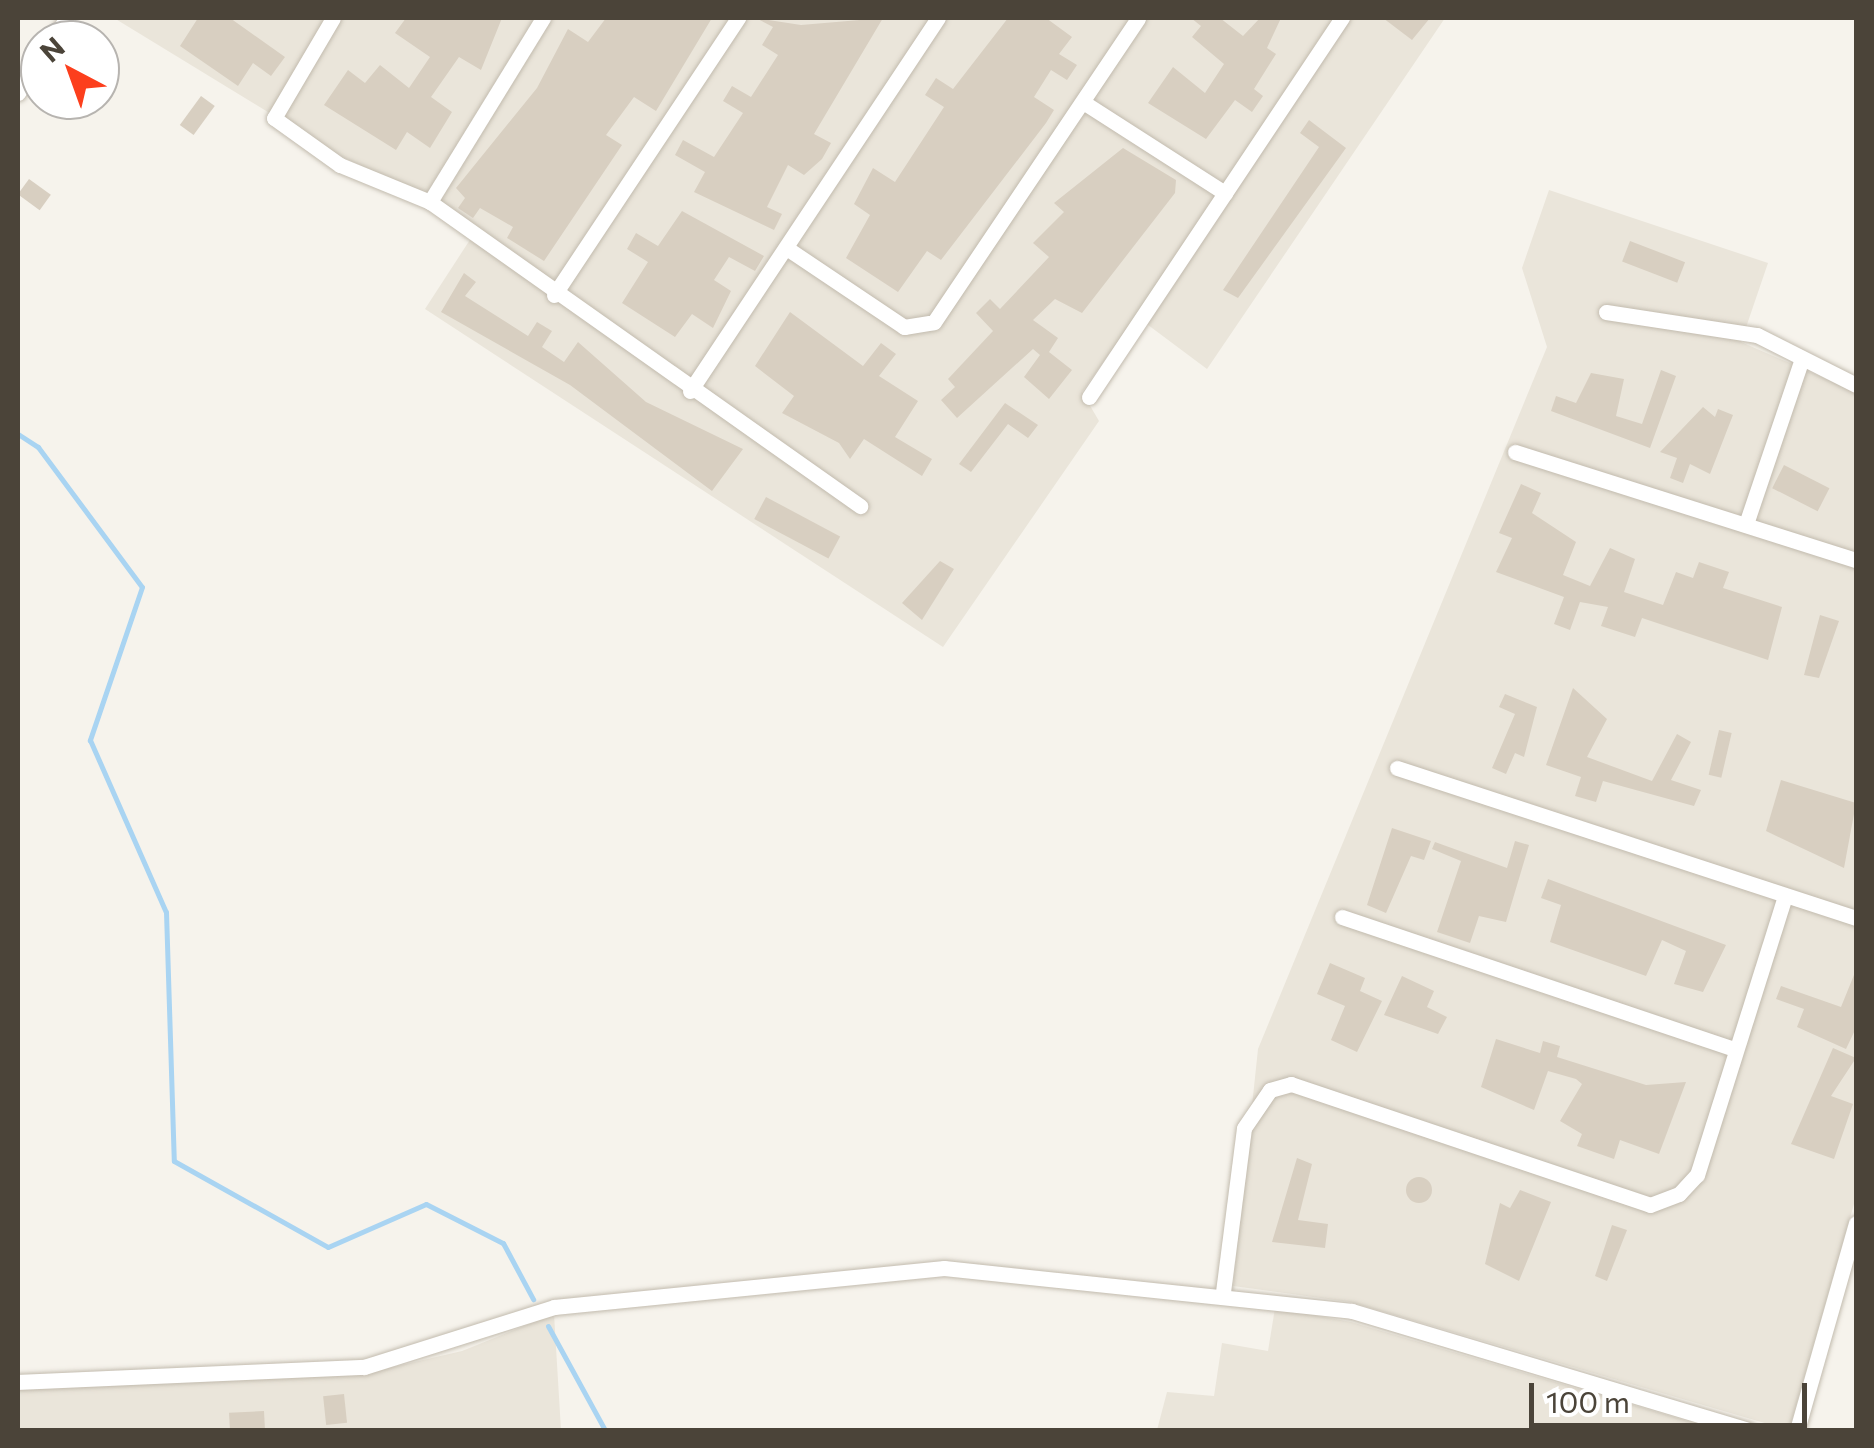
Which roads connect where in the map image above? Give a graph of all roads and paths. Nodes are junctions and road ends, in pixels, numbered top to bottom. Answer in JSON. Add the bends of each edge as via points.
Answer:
{"nodes":[{"id":1,"x":333,"y":18,"type":"edge"},
{"id":2,"x":544,"y":18,"type":"edge"},
{"id":3,"x":738,"y":18,"type":"edge"},
{"id":4,"x":938,"y":18,"type":"edge"},
{"id":5,"x":1138,"y":18,"type":"edge"},
{"id":6,"x":1342,"y":18,"type":"edge"},
{"id":7,"x":1083,"y":102,"type":"junction"},
{"id":8,"x":1225,"y":193,"type":"junction"},
{"id":9,"x":430,"y":202,"type":"junction"},
{"id":10,"x":788,"y":249,"type":"junction"},
{"id":11,"x":554,"y":295,"type":"junction"},
{"id":12,"x":1606,"y":312,"type":"dead end"},
{"id":13,"x":1800,"y":364,"type":"junction"},
{"id":14,"x":1856,"y":385,"type":"edge"},
{"id":15,"x":690,"y":391,"type":"junction"},
{"id":16,"x":1089,"y":397,"type":"dead end"},
{"id":17,"x":1515,"y":452,"type":"dead end"},
{"id":18,"x":860,"y":506,"type":"dead end"},
{"id":19,"x":1747,"y":521,"type":"junction"},
{"id":20,"x":1856,"y":560,"type":"edge"},
{"id":21,"x":1397,"y":768,"type":"dead end"},
{"id":22,"x":1785,"y":896,"type":"junction"},
{"id":23,"x":1342,"y":918,"type":"dead end"},
{"id":24,"x":1856,"y":918,"type":"edge"},
{"id":25,"x":1732,"y":1048,"type":"junction"},
{"id":26,"x":1856,"y":1223,"type":"edge"},
{"id":27,"x":1222,"y":1292,"type":"junction"},
{"id":28,"x":18,"y":1382,"type":"edge"},
{"id":29,"x":1749,"y":1430,"type":"edge"},
{"id":30,"x":1797,"y":1430,"type":"edge"}],
"edges":[{"from":1,"to":9,"type":"street","via":[[274,118],[340,165]]},
{"from":2,"to":9,"type":"street"},
{"from":3,"to":11,"type":"street"},
{"from":4,"to":10,"type":"street"},
{"from":5,"to":7,"type":"street"},
{"from":6,"to":8,"type":"street"},
{"from":7,"to":8,"type":"street"},
{"from":7,"to":10,"type":"street","via":[[934,322],[904,327]]},
{"from":8,"to":16,"type":"street"},
{"from":9,"to":11,"type":"street"},
{"from":10,"to":15,"type":"street"},
{"from":11,"to":15,"type":"street"},
{"from":12,"to":13,"type":"street","via":[[1756,335]]},
{"from":13,"to":14,"type":"street"},
{"from":13,"to":19,"type":"street"},
{"from":15,"to":18,"type":"street"},
{"from":17,"to":19,"type":"street"},
{"from":19,"to":20,"type":"street"},
{"from":21,"to":22,"type":"street"},
{"from":22,"to":24,"type":"street"},
{"from":22,"to":25,"type":"street"},
{"from":23,"to":25,"type":"street"},
{"from":25,"to":27,"type":"street","via":[[1697,1175],[1650,1205],[1291,1084],[1270,1090],[1244,1128]]},
{"from":26,"to":30,"type":"street"},
{"from":27,"to":28,"type":"street","via":[[944,1268],[554,1307],[364,1367]]},
{"from":27,"to":29,"type":"street","via":[[1352,1312]]}]}
